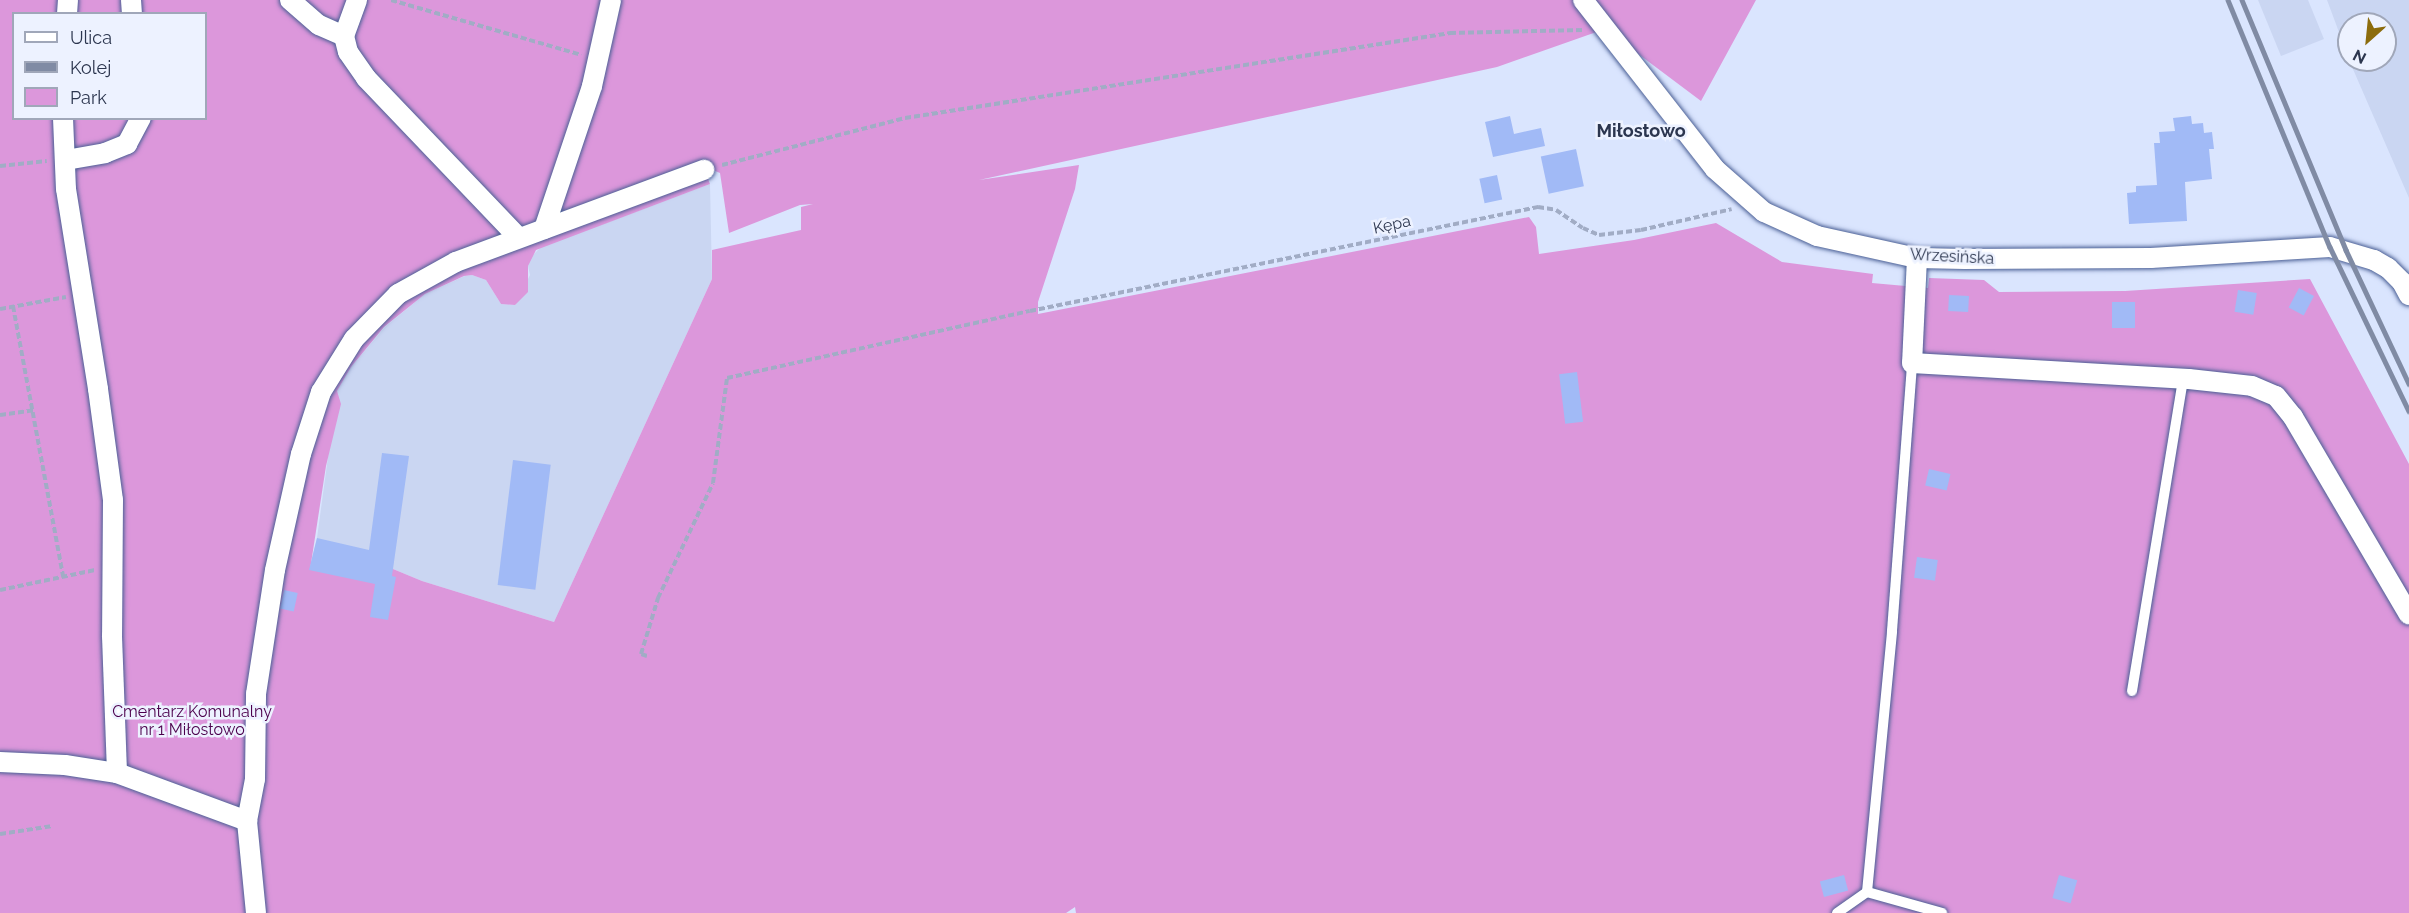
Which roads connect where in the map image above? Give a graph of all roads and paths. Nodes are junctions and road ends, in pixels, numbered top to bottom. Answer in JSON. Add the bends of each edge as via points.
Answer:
{"nodes":[{"id":1,"x":290,"y":0,"type":"edge"},
{"id":2,"x":357,"y":0,"type":"edge"},
{"id":3,"x":394,"y":0,"type":"edge"},
{"id":4,"x":611,"y":0,"type":"edge"},
{"id":5,"x":1583,"y":0,"type":"edge"},
{"id":6,"x":1605,"y":29,"type":"junction"},
{"id":7,"x":344,"y":36,"type":"junction"},
{"id":8,"x":599,"y":60,"type":"junction"},
{"id":9,"x":63,"y":120,"type":"edge"},
{"id":10,"x":142,"y":120,"type":"edge"},
{"id":11,"x":66,"y":160,"type":"junction"},
{"id":12,"x":0,"y":166,"type":"edge"},
{"id":13,"x":704,"y":170,"type":"joint"},
{"id":14,"x":1754,"y":205,"type":"junction"},
{"id":15,"x":544,"y":229,"type":"junction"},
{"id":16,"x":519,"y":238,"type":"junction"},
{"id":17,"x":1917,"y":258,"type":"junction"},
{"id":18,"x":81,"y":294,"type":"junction"},
{"id":19,"x":2409,"y":295,"type":"edge"},
{"id":20,"x":13,"y":306,"type":"junction"},
{"id":21,"x":0,"y":309,"type":"edge"},
{"id":22,"x":1912,"y":363,"type":"junction"},
{"id":23,"x":2183,"y":379,"type":"junction"},
{"id":24,"x":34,"y":410,"type":"junction"},
{"id":25,"x":0,"y":416,"type":"edge"},
{"id":26,"x":114,"y":566,"type":"junction"},
{"id":27,"x":63,"y":577,"type":"junction"},
{"id":28,"x":0,"y":590,"type":"edge"},
{"id":29,"x":2409,"y":615,"type":"edge"},
{"id":30,"x":647,"y":656,"type":"dead end"},
{"id":31,"x":2132,"y":691,"type":"dead end"},
{"id":32,"x":0,"y":762,"type":"edge"},
{"id":33,"x":117,"y":773,"type":"junction"},
{"id":34,"x":247,"y":821,"type":"junction"},
{"id":35,"x":52,"y":826,"type":"dead end"},
{"id":36,"x":0,"y":834,"type":"edge"},
{"id":37,"x":1867,"y":892,"type":"junction"},
{"id":38,"x":256,"y":913,"type":"edge"},
{"id":39,"x":1838,"y":913,"type":"edge"},
{"id":40,"x":1942,"y":913,"type":"edge"}],
"edges":[{"from":1,"to":7,"type":"street","via":[[319,25]]},
{"from":2,"to":7,"type":"street"},
{"from":3,"to":8,"type":"path"},
{"from":4,"to":8,"type":"street"},
{"from":5,"to":6,"type":"street","name":"Wrzesińska"},
{"from":6,"to":13,"type":"path","via":[[1450,33],[905,118]]},
{"from":6,"to":14,"type":"street","name":"Wrzesińska","via":[[1692,143]]},
{"from":7,"to":16,"type":"street","via":[[348,52],[366,78]]},
{"from":8,"to":15,"type":"street"},
{"from":9,"to":11,"type":"street"},
{"from":10,"to":11,"type":"street","via":[[127,144],[105,153]]},
{"from":11,"to":12,"type":"path"},
{"from":11,"to":18,"type":"street","via":[[66,189]]},
{"from":13,"to":15,"type":"street"},
{"from":14,"to":17,"type":"street","name":"Wrzesińska","via":[[1817,236]]},
{"from":14,"to":30,"type":"path","name":"Kępa","via":[[1641,230],[1599,235],[1556,210],[1538,207],[1029,311],[727,378],[713,483],[658,598],[641,654]]},
{"from":15,"to":16,"type":"street"},
{"from":16,"to":34,"type":"street","via":[[456,262],[398,294],[354,339],[321,392],[301,454],[275,570],[256,694],[255,778]]},
{"from":17,"to":19,"type":"street","name":"Wrzesińska","via":[[2151,258],[2323,246],[2381,264],[2402,282]]},
{"from":17,"to":22,"type":"street"},
{"from":18,"to":20,"type":"path"},
{"from":18,"to":26,"type":"street","via":[[112,500]]},
{"from":20,"to":21,"type":"path"},
{"from":20,"to":24,"type":"path"},
{"from":22,"to":23,"type":"street"},
{"from":22,"to":37,"type":"lane"},
{"from":23,"to":29,"type":"street","via":[[2252,386],[2265,390],[2284,405]]},
{"from":23,"to":31,"type":"lane"},
{"from":24,"to":25,"type":"path"},
{"from":24,"to":27,"type":"path"},
{"from":26,"to":27,"type":"path"},
{"from":26,"to":33,"type":"street","via":[[112,636]]},
{"from":27,"to":28,"type":"path"},
{"from":32,"to":33,"type":"street","via":[[65,765]]},
{"from":33,"to":34,"type":"street"},
{"from":34,"to":38,"type":"street"},
{"from":35,"to":36,"type":"path"},
{"from":37,"to":39,"type":"lane"},
{"from":37,"to":40,"type":"lane"}]}
